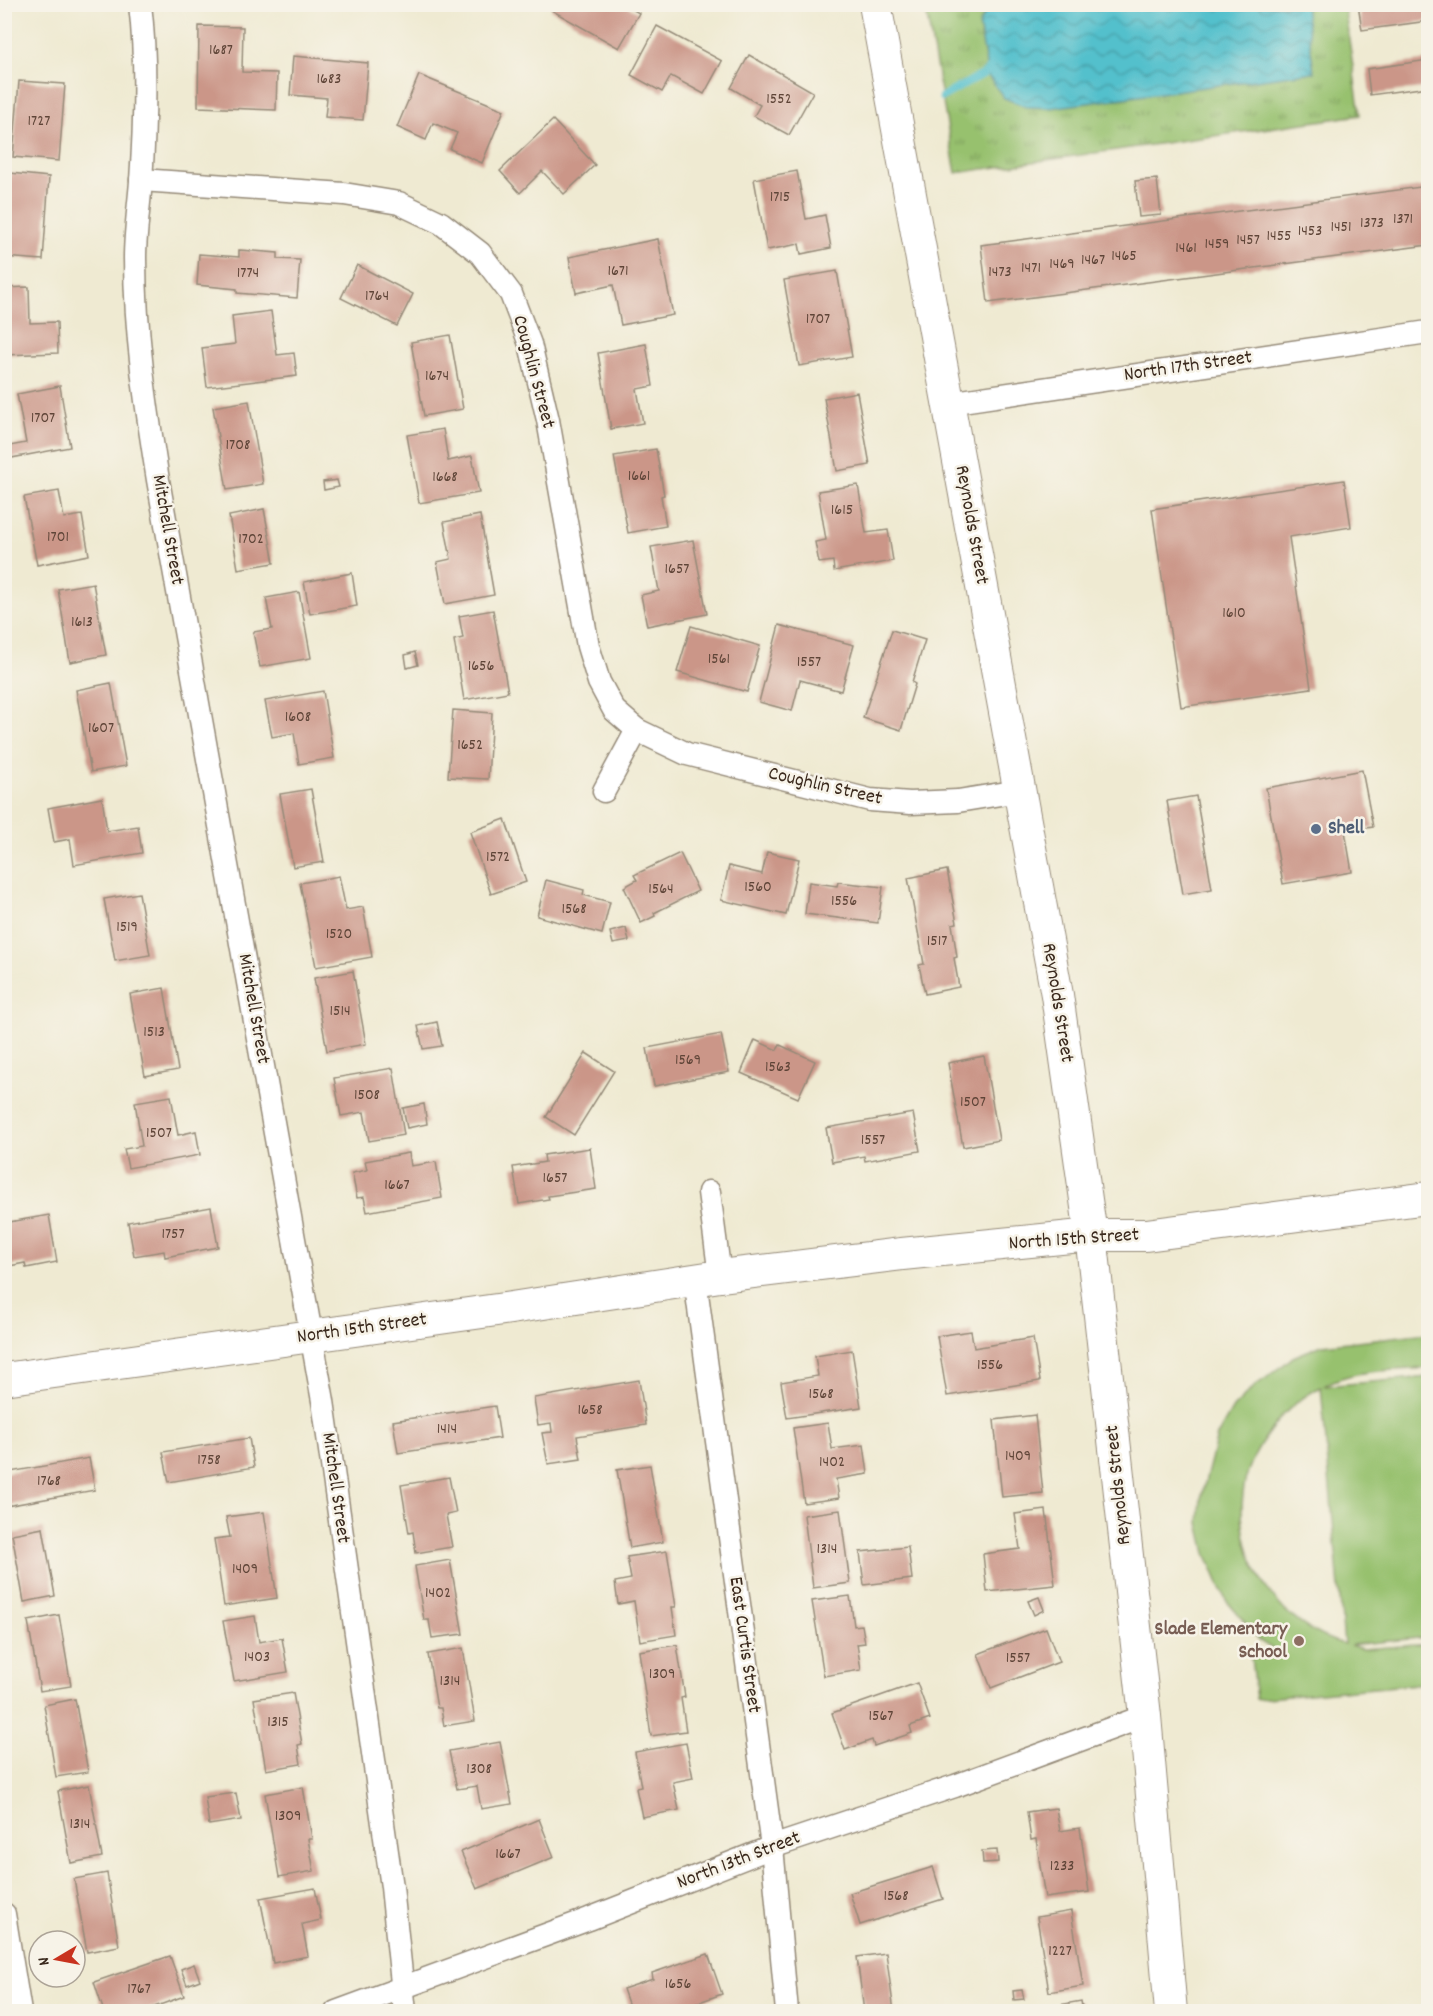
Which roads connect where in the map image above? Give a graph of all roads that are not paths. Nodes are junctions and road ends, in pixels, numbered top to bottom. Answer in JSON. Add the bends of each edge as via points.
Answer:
{"nodes":[{"id":1,"x":140,"y":4,"type":"edge"},
{"id":2,"x":875,"y":4,"type":"edge"},
{"id":3,"x":141,"y":180,"type":"junction"},
{"id":4,"x":1428,"y":332,"type":"edge"},
{"id":5,"x":948,"y":403,"type":"junction"},
{"id":6,"x":637,"y":730,"type":"junction"},
{"id":7,"x":604,"y":791,"type":"dead end"},
{"id":8,"x":1019,"y":791,"type":"junction"},
{"id":9,"x":709,"y":1192,"type":"dead end"},
{"id":10,"x":1428,"y":1198,"type":"edge"},
{"id":11,"x":1090,"y":1235,"type":"junction"},
{"id":12,"x":707,"y":1278,"type":"junction"},
{"id":13,"x":312,"y":1336,"type":"junction"},
{"id":14,"x":4,"y":1379,"type":"edge"},
{"id":15,"x":1145,"y":1716,"type":"junction"},
{"id":16,"x":772,"y":1847,"type":"junction"},
{"id":17,"x":4,"y":1914,"type":"edge"},
{"id":18,"x":403,"y":1988,"type":"junction"},
{"id":19,"x":20,"y":2012,"type":"edge"},
{"id":20,"x":336,"y":2012,"type":"edge"},
{"id":21,"x":405,"y":2012,"type":"edge"},
{"id":22,"x":787,"y":2012,"type":"edge"},
{"id":23,"x":1171,"y":2012,"type":"edge"}],
"edges":[{"from":1,"to":3,"type":"street","name":"Mitchell Street","via":[[144,104]]},
{"from":2,"to":5,"type":"main road","name":"Reynolds Street"},
{"from":3,"to":6,"type":"street","name":"Coughlin Street","via":[[344,194],[399,203],[441,223],[480,253],[511,294],[530,344],[548,420],[588,646],[599,682],[614,710]]},
{"from":3,"to":13,"type":"street","name":"Mitchell Street","via":[[135,256],[142,382]]},
{"from":4,"to":5,"type":"street","name":"North 17th Street"},
{"from":5,"to":8,"type":"main road","name":"Reynolds Street"},
{"from":6,"to":7,"type":"street"},
{"from":6,"to":8,"type":"street","name":"Coughlin Street","via":[[687,754],[870,800],[946,801]]},
{"from":8,"to":11,"type":"main road","name":"Reynolds Street","via":[[1057,995]]},
{"from":9,"to":12,"type":"street"},
{"from":10,"to":11,"type":"main road","name":"North 15th Street","via":[[1146,1235]]},
{"from":11,"to":12,"type":"main road","name":"North 15th Street"},
{"from":11,"to":15,"type":"main road","name":"Reynolds Street"},
{"from":12,"to":13,"type":"main road","name":"North 15th Street"},
{"from":12,"to":16,"type":"street","name":"East Curtis Street"},
{"from":13,"to":14,"type":"main road","name":"North 15th Street"},
{"from":13,"to":18,"type":"street","name":"Mitchell Street"},
{"from":15,"to":16,"type":"street","name":"North 13th Street","via":[[955,1786]]},
{"from":15,"to":23,"type":"main road","name":"Reynolds Street"},
{"from":16,"to":18,"type":"street","name":"North 13th Street"},
{"from":16,"to":22,"type":"street","name":"East Curtis Street"},
{"from":17,"to":19,"type":"street"},
{"from":18,"to":20,"type":"street","name":"North 13th Street"},
{"from":18,"to":21,"type":"street","name":"Mitchell Street"}]}
